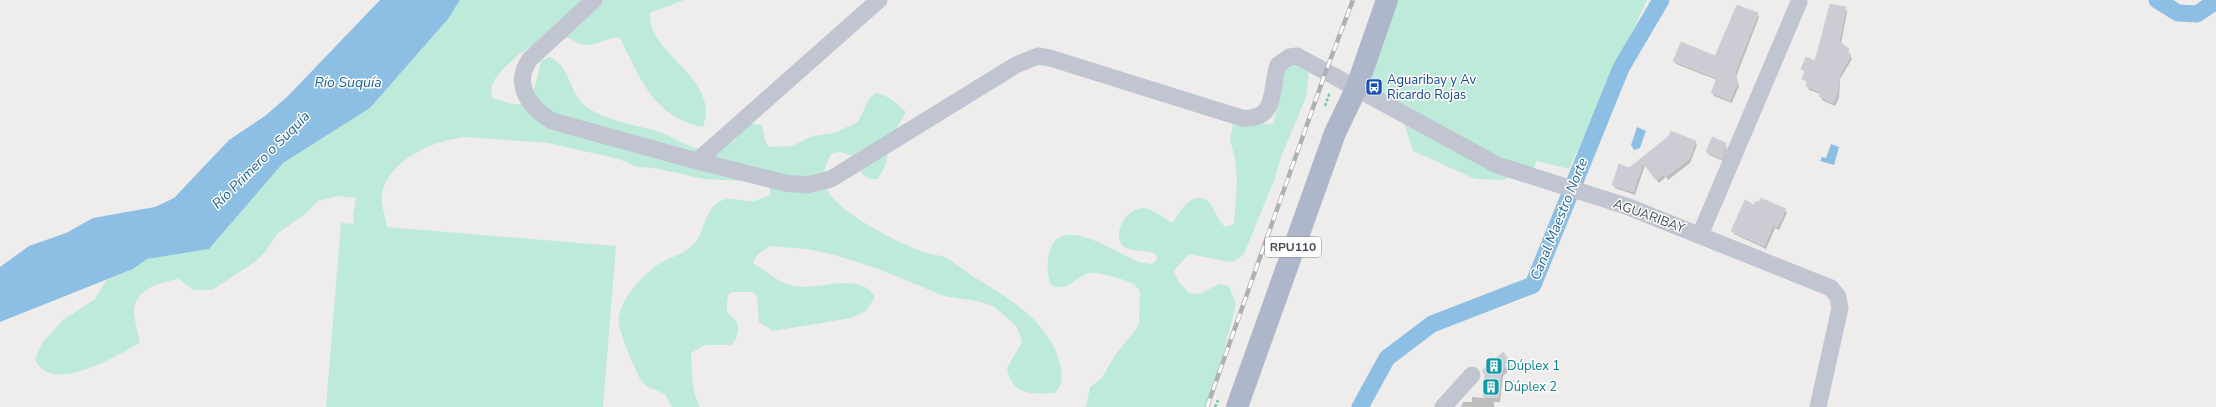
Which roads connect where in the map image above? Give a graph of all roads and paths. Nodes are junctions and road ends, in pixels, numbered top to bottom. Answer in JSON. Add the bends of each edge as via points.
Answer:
{"nodes":[{"id":1,"x":594,"y":0,"type":"edge"},
{"id":2,"x":880,"y":0,"type":"edge"},
{"id":3,"x":1387,"y":0,"type":"edge"},
{"id":4,"x":1799,"y":2,"type":"dead end"},
{"id":5,"x":1356,"y":89,"type":"junction"},
{"id":6,"x":697,"y":161,"type":"junction"},
{"id":7,"x":1700,"y":235,"type":"junction"},
{"id":8,"x":1472,"y":375,"type":"dead end"},
{"id":9,"x":1237,"y":407,"type":"edge"},
{"id":10,"x":1443,"y":407,"type":"edge"},
{"id":11,"x":1818,"y":407,"type":"edge"}],
"edges":[{"from":1,"to":6,"type":"street","name":"AGUARIBAY","via":[[530,59],[524,67],[521,80],[524,93],[538,112],[552,121]]},
{"from":2,"to":6,"type":"street"},
{"from":3,"to":5,"type":"main road","number":"RPU110"},
{"from":4,"to":7,"type":"street"},
{"from":5,"to":6,"type":"street","name":"AGUARIBAY","via":[[1304,59],[1289,57],[1278,65],[1271,103],[1267,110],[1258,118],[1242,118],[1038,56],[1016,65],[831,179],[817,184],[785,183]]},
{"from":5,"to":7,"type":"street","name":"AGUARIBAY","via":[[1497,165],[1626,206]]},
{"from":5,"to":9,"type":"main road","number":"RPU110","via":[[1335,133]]},
{"from":7,"to":11,"type":"street","name":"AGUARIBAY","via":[[1831,288],[1838,297],[1840,308]]},
{"from":8,"to":10,"type":"street"}]}
